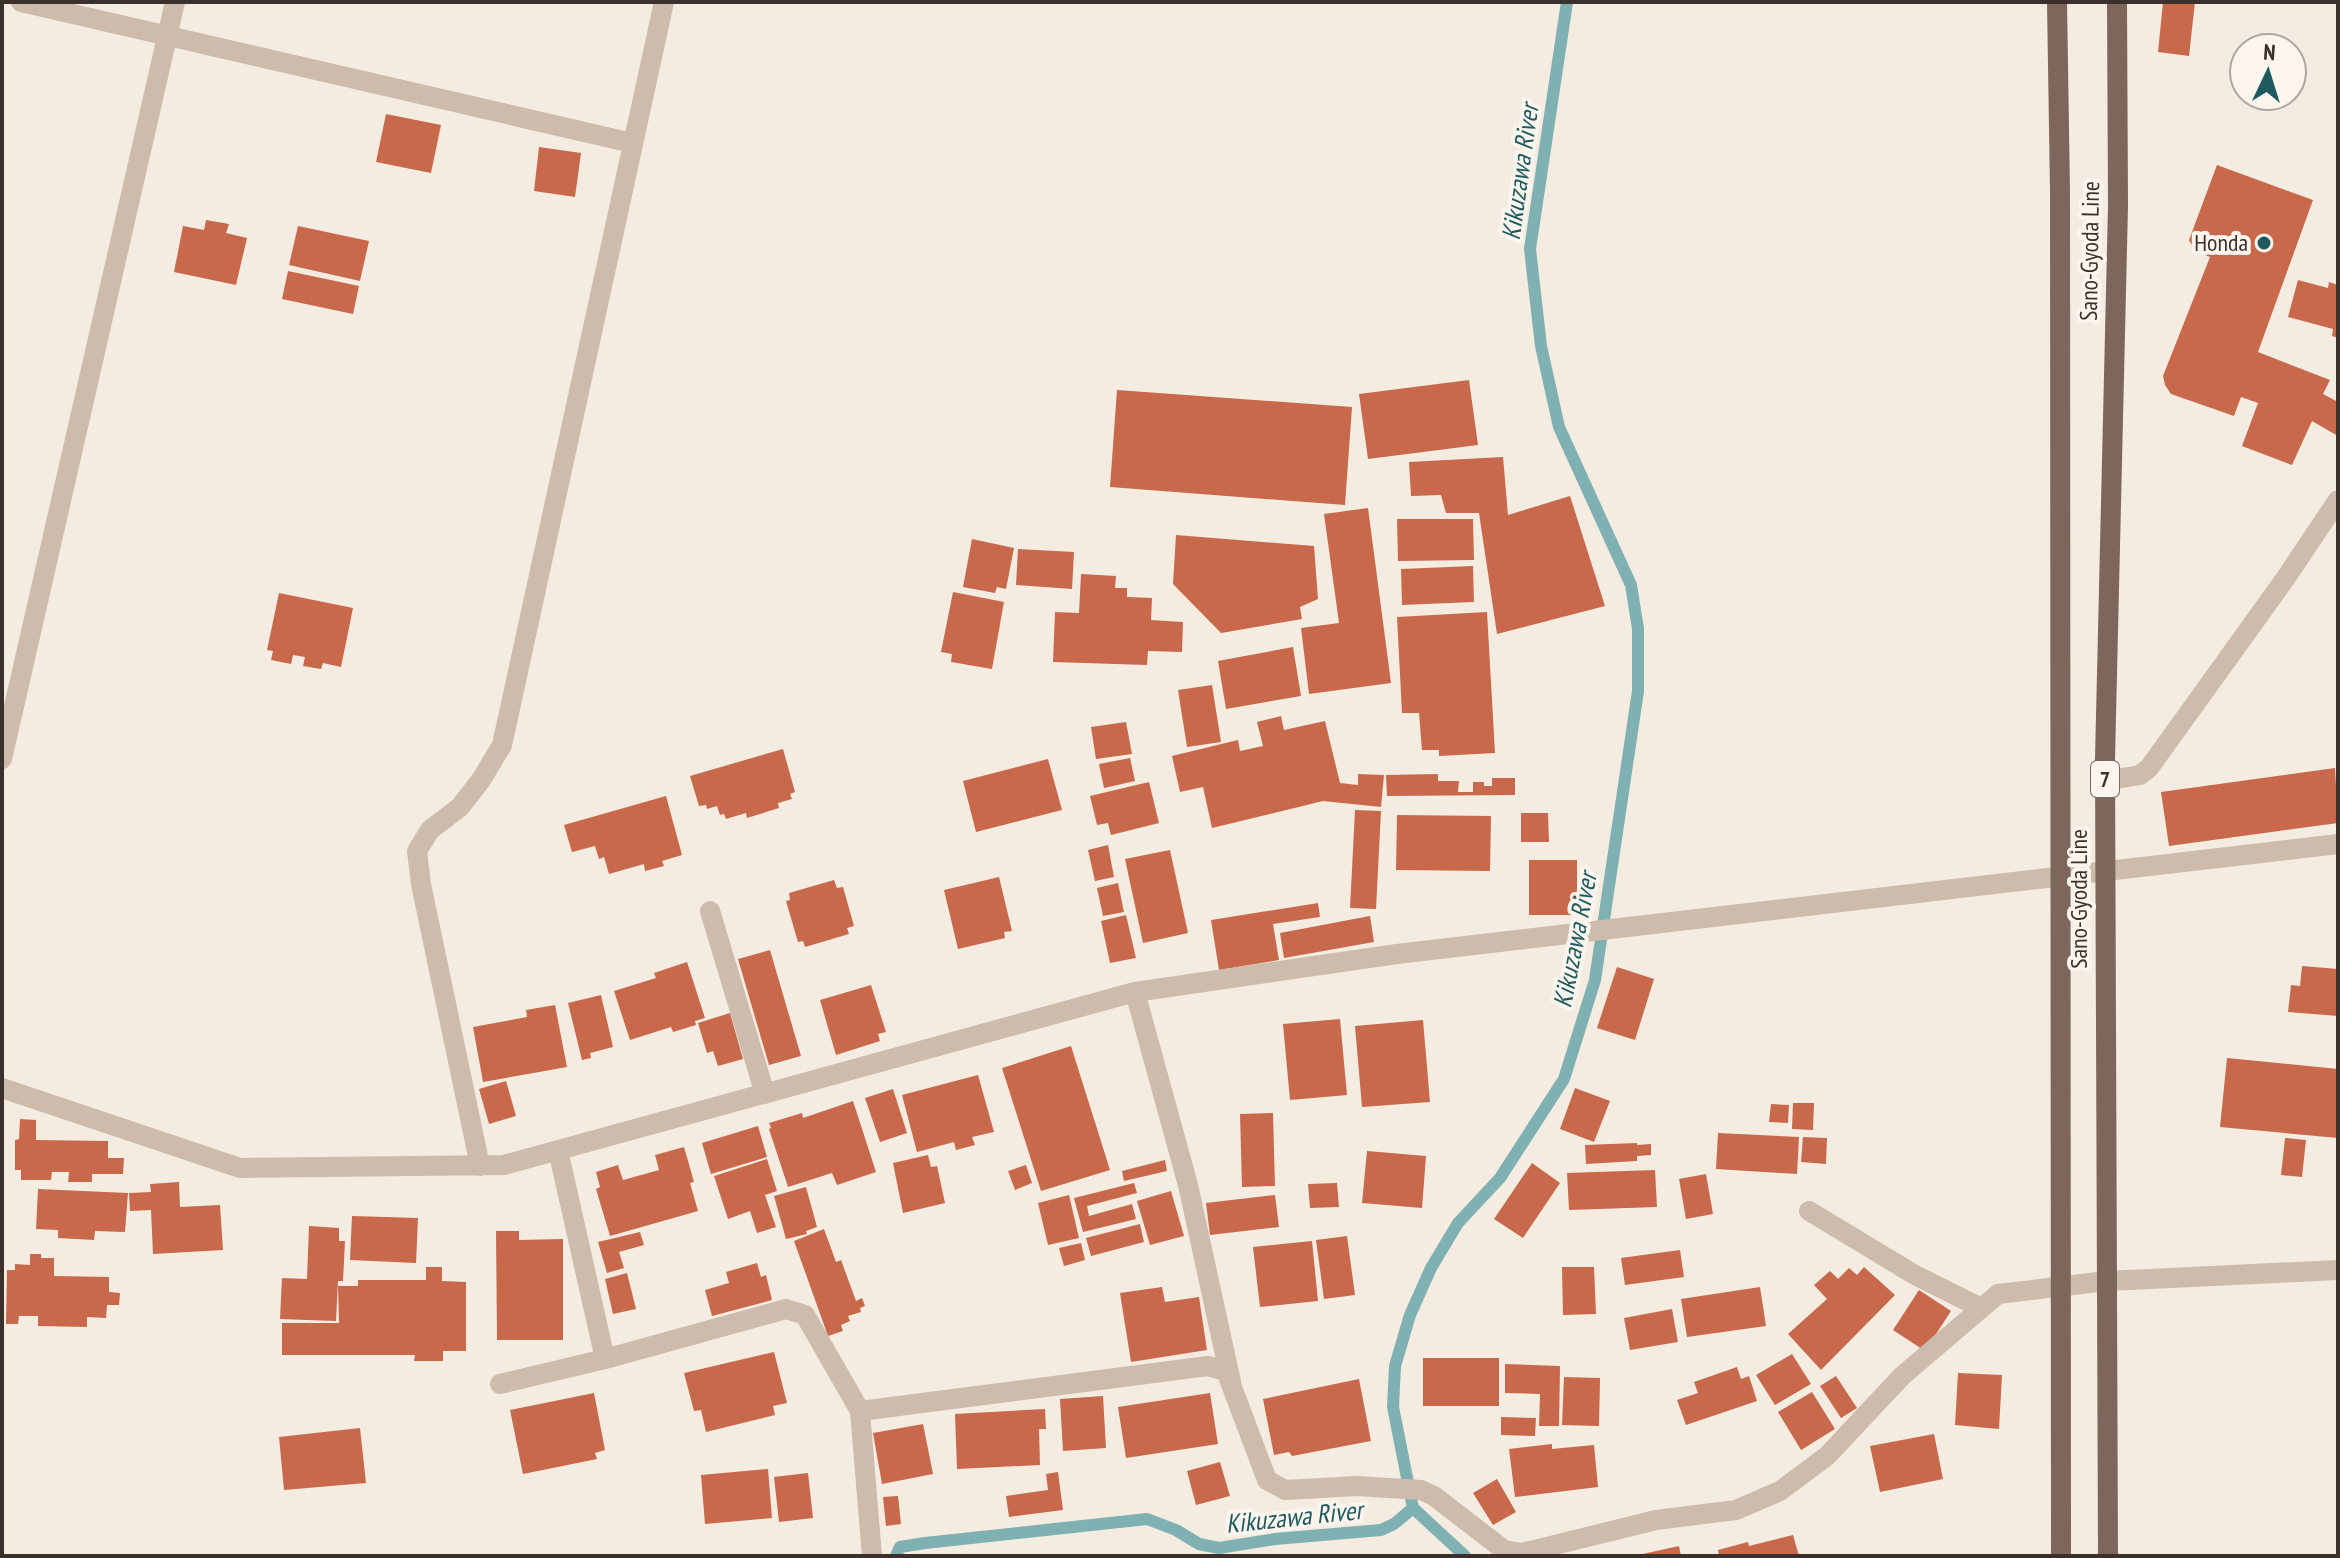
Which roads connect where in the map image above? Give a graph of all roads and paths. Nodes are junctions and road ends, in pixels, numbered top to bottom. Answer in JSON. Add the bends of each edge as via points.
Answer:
{"nodes":[{"id":1,"x":21,"y":2,"type":"edge"},
{"id":2,"x":175,"y":2,"type":"edge"},
{"id":3,"x":664,"y":2,"type":"edge"},
{"id":4,"x":2057,"y":2,"type":"edge"},
{"id":5,"x":2117,"y":2,"type":"edge"},
{"id":6,"x":168,"y":37,"type":"junction"},
{"id":7,"x":632,"y":143,"type":"junction"},
{"id":8,"x":2338,"y":500,"type":"edge"},
{"id":9,"x":2,"y":759,"type":"edge"},
{"id":10,"x":2105,"y":781,"type":"junction"},
{"id":11,"x":2338,"y":844,"type":"edge"},
{"id":12,"x":2105,"y":871,"type":"junction"},
{"id":13,"x":2061,"y":876,"type":"junction"},
{"id":14,"x":710,"y":911,"type":"dead end"},
{"id":15,"x":1135,"y":992,"type":"junction"},
{"id":16,"x":2,"y":1088,"type":"edge"},
{"id":17,"x":765,"y":1094,"type":"junction"},
{"id":18,"x":558,"y":1150,"type":"junction"},
{"id":19,"x":480,"y":1166,"type":"junction"},
{"id":20,"x":1809,"y":1211,"type":"dead end"},
{"id":21,"x":2338,"y":1270,"type":"edge"},
{"id":22,"x":2107,"y":1281,"type":"junction"},
{"id":23,"x":2061,"y":1286,"type":"junction"},
{"id":24,"x":1981,"y":1308,"type":"junction"},
{"id":25,"x":605,"y":1359,"type":"junction"},
{"id":26,"x":500,"y":1384,"type":"dead end"},
{"id":27,"x":1232,"y":1386,"type":"junction"},
{"id":28,"x":860,"y":1411,"type":"junction"},
{"id":29,"x":1522,"y":1554,"type":"edge"},
{"id":30,"x":872,"y":1556,"type":"edge"},
{"id":31,"x":2061,"y":1556,"type":"edge"},
{"id":32,"x":2108,"y":1556,"type":"edge"}],
"edges":[{"from":1,"to":6,"type":"street"},
{"from":2,"to":6,"type":"street"},
{"from":3,"to":7,"type":"street"},
{"from":4,"to":13,"type":"main road","name":"Sano-Gyoda Line","number":"7"},
{"from":5,"to":10,"type":"main road","name":"Sano-Gyoda Line","number":"7","via":[[2118,206]]},
{"from":6,"to":7,"type":"street"},
{"from":6,"to":9,"type":"street"},
{"from":7,"to":19,"type":"street","via":[[502,745],[460,807],[430,830],[417,851]]},
{"from":8,"to":10,"type":"street","via":[[2149,768],[2140,775]]},
{"from":10,"to":12,"type":"main road","name":"Sano-Gyoda Line","number":"7"},
{"from":11,"to":12,"type":"street"},
{"from":12,"to":13,"type":"street"},
{"from":12,"to":22,"type":"main road","name":"Sano-Gyoda Line","number":"7"},
{"from":13,"to":15,"type":"street","via":[[1397,954]]},
{"from":13,"to":23,"type":"main road","name":"Sano-Gyoda Line","number":"7"},
{"from":14,"to":17,"type":"street"},
{"from":15,"to":17,"type":"street"},
{"from":15,"to":27,"type":"street","via":[[1188,1185]]},
{"from":16,"to":19,"type":"street","via":[[240,1168]]},
{"from":17,"to":18,"type":"street"},
{"from":18,"to":19,"type":"street"},
{"from":18,"to":25,"type":"street"},
{"from":20,"to":24,"type":"street"},
{"from":21,"to":22,"type":"street"},
{"from":22,"to":23,"type":"street"},
{"from":22,"to":32,"type":"main road","name":"Sano-Gyoda Line","number":"7"},
{"from":23,"to":24,"type":"street","via":[[1998,1294]]},
{"from":23,"to":31,"type":"main road","name":"Sano-Gyoda Line","number":"7"},
{"from":24,"to":29,"type":"street","via":[[1902,1376],[1827,1456],[1780,1491],[1736,1510],[1641,1523]]},
{"from":25,"to":26,"type":"street"},
{"from":25,"to":28,"type":"street","via":[[786,1309],[805,1315]]},
{"from":27,"to":28,"type":"street","via":[[1226,1371],[1208,1366]]},
{"from":27,"to":29,"type":"street","via":[[1267,1480],[1285,1490],[1421,1490],[1504,1550]]},
{"from":28,"to":30,"type":"street"}]}
